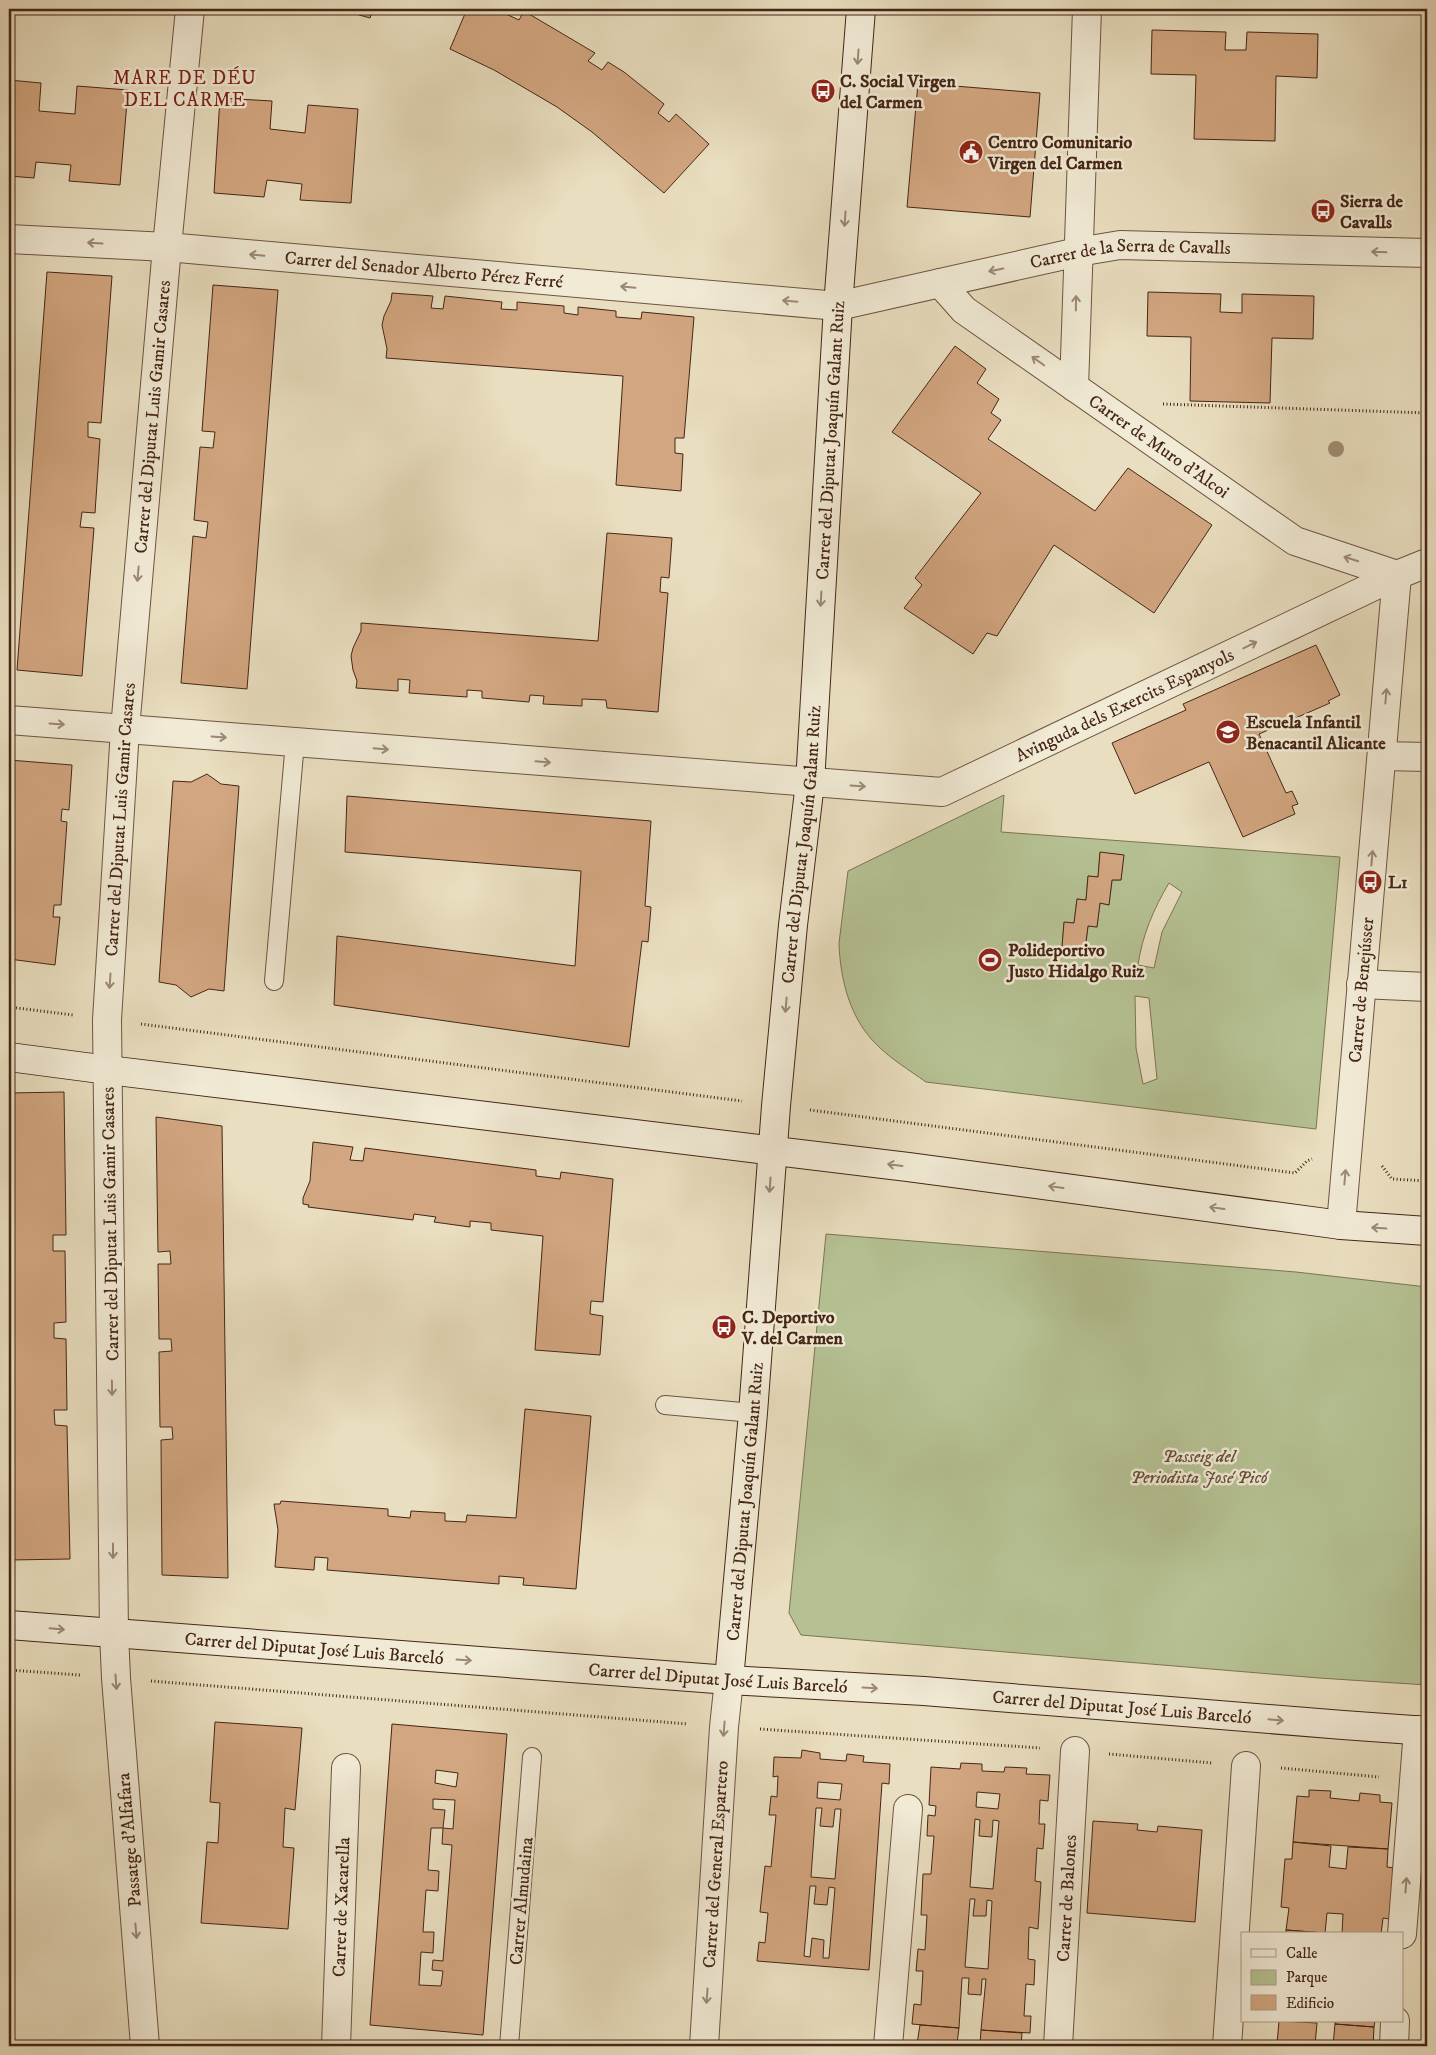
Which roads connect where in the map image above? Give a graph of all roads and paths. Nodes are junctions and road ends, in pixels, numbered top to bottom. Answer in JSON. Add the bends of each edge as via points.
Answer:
{"nodes":[{"id":1,"x":190,"y":9,"type":"edge"},
{"id":2,"x":861,"y":9,"type":"edge"},
{"id":3,"x":1086,"y":9,"type":"edge"},
{"id":4,"x":9,"y":239,"type":"edge"},
{"id":5,"x":167,"y":247,"type":"junction"},
{"id":6,"x":1078,"y":252,"type":"junction"},
{"id":7,"x":1427,"y":254,"type":"edge"},
{"id":8,"x":940,"y":283,"type":"junction"},
{"id":9,"x":838,"y":306,"type":"junction"},
{"id":10,"x":1074,"y":387,"type":"junction"},
{"id":11,"x":1162,"y":404,"type":"dead end"},
{"id":12,"x":1427,"y":413,"type":"edge"},
{"id":13,"x":1427,"y":563,"type":"edge"},
{"id":14,"x":1397,"y":575,"type":"junction"},
{"id":15,"x":9,"y":720,"type":"edge"},
{"id":16,"x":125,"y":729,"type":"junction"},
{"id":17,"x":295,"y":742,"type":"junction"},
{"id":18,"x":1382,"y":756,"type":"junction"},
{"id":19,"x":1427,"y":757,"type":"edge"},
{"id":20,"x":810,"y":783,"type":"junction"},
{"id":21,"x":274,"y":981,"type":"dead end"},
{"id":22,"x":1361,"y":984,"type":"junction"},
{"id":23,"x":1427,"y":987,"type":"edge"},
{"id":24,"x":9,"y":1006,"type":"edge"},
{"id":25,"x":107,"y":1020,"type":"junction"},
{"id":26,"x":9,"y":1056,"type":"edge"},
{"id":27,"x":108,"y":1070,"type":"junction"},
{"id":28,"x":776,"y":1106,"type":"junction"},
{"id":29,"x":773,"y":1150,"type":"junction"},
{"id":30,"x":1346,"y":1162,"type":"junction"},
{"id":31,"x":1427,"y":1181,"type":"edge"},
{"id":32,"x":1341,"y":1225,"type":"junction"},
{"id":33,"x":1427,"y":1231,"type":"edge"},
{"id":34,"x":665,"y":1405,"type":"dead end"},
{"id":35,"x":753,"y":1412,"type":"junction"},
{"id":36,"x":9,"y":1625,"type":"edge"},
{"id":37,"x":114,"y":1633,"type":"junction"},
{"id":38,"x":729,"y":1680,"type":"junction"},
{"id":39,"x":1422,"y":1730,"type":"edge"},
{"id":40,"x":1075,"y":1751,"type":"dead end"},
{"id":41,"x":532,"y":1757,"type":"dead end"},
{"id":42,"x":1246,"y":1766,"type":"dead end"},
{"id":43,"x":346,"y":1768,"type":"dead end"},
{"id":44,"x":1420,"y":1795,"type":"edge"},
{"id":45,"x":908,"y":1809,"type":"dead end"},
{"id":46,"x":1402,"y":1932,"type":"edge"},
{"id":47,"x":1396,"y":2022,"type":"edge"},
{"id":48,"x":146,"y":2046,"type":"edge"},
{"id":49,"x":336,"y":2046,"type":"edge"},
{"id":50,"x":509,"y":2046,"type":"edge"},
{"id":51,"x":704,"y":2046,"type":"edge"},
{"id":52,"x":888,"y":2046,"type":"edge"},
{"id":53,"x":1058,"y":2046,"type":"edge"},
{"id":54,"x":1227,"y":2046,"type":"edge"},
{"id":55,"x":1394,"y":2046,"type":"edge"}],
"edges":[{"from":1,"to":5,"type":"street","name":"Carrer del Diputat Luis Gamir Casares"},
{"from":2,"to":9,"type":"street","name":"Carrer del Diputat Joaquín Galant Ruiz","one_way":true},
{"from":3,"to":6,"type":"street"},
{"from":5,"to":4,"type":"street","name":"Carrer del Senador Alberto Pérez Ferré","one_way":true},
{"from":9,"to":5,"type":"street","name":"Carrer del Senador Alberto Pérez Ferré","one_way":true},
{"from":5,"to":16,"type":"street","name":"Carrer del Diputat Luis Gamir Casares","one_way":true},
{"from":7,"to":6,"type":"street","name":"Carrer de la Serra de Cavalls","one_way":true,"via":[[1120,245]]},
{"from":6,"to":8,"type":"street","name":"Carrer de la Serra de Cavalls","one_way":true},
{"from":10,"to":6,"type":"street","one_way":true},
{"from":8,"to":9,"type":"street","name":"Carrer de la Serra de Cavalls"},
{"from":10,"to":8,"type":"street","name":"Carrer de Muro d'Alcoi","one_way":true,"via":[[964,310]]},
{"from":9,"to":20,"type":"street","name":"Carrer del Diputat Joaquín Galant Ruiz","one_way":true},
{"from":14,"to":10,"type":"street","name":"Carrer de Muro d'Alcoi","one_way":true,"via":[[1295,541]]},
{"from":11,"to":12,"type":"path"},
{"from":13,"to":14,"type":"street","name":"Avinguda dels Exercits Espanyols"},
{"from":18,"to":14,"type":"street","name":"Carrer de Benejússer","one_way":true},
{"from":20,"to":14,"type":"street","name":"Avinguda dels Exercits Espanyols","one_way":true,"via":[[942,792]]},
{"from":15,"to":16,"type":"street","name":"Avinguda dels Exercits Espanyols","one_way":true},
{"from":16,"to":17,"type":"street","name":"Avinguda dels Exercits Espanyols","one_way":true},
{"from":16,"to":25,"type":"street","name":"Carrer del Diputat Luis Gamir Casares","one_way":true},
{"from":17,"to":20,"type":"street","name":"Avinguda dels Exercits Espanyols","one_way":true},
{"from":17,"to":21,"type":"lane"},
{"from":18,"to":19,"type":"street"},
{"from":22,"to":18,"type":"street","name":"Carrer de Benejússer","one_way":true},
{"from":20,"to":28,"type":"street","name":"Carrer del Diputat Joaquín Galant Ruiz","one_way":true},
{"from":22,"to":23,"type":"street"},
{"from":22,"to":30,"type":"street","name":"Carrer de Benejússer"},
{"from":24,"to":25,"type":"path"},
{"from":25,"to":27,"type":"street","name":"Carrer del Diputat Luis Gamir Casares"},
{"from":25,"to":28,"type":"path"},
{"from":26,"to":27,"type":"street"},
{"from":27,"to":29,"type":"street"},
{"from":27,"to":37,"type":"street","name":"Carrer del Diputat Luis Gamir Casares","one_way":true},
{"from":28,"to":29,"type":"street","name":"Carrer del Diputat Joaquín Galant Ruiz"},
{"from":28,"to":30,"type":"path","via":[[1295,1173],[1307,1161],[1318,1158]]},
{"from":32,"to":29,"type":"street","one_way":true},
{"from":29,"to":35,"type":"street","name":"Carrer del Diputat Joaquín Galant Ruiz","one_way":true},
{"from":30,"to":31,"type":"path","via":[[1380,1164],[1392,1179]]},
{"from":32,"to":30,"type":"street","name":"Carrer de Benejússer","one_way":true},
{"from":33,"to":32,"type":"street","one_way":true},
{"from":34,"to":35,"type":"lane"},
{"from":35,"to":38,"type":"street","name":"Carrer del Diputat Joaquín Galant Ruiz"},
{"from":36,"to":37,"type":"street","name":"Carrer del Diputat José Luis Barceló","one_way":true},
{"from":37,"to":38,"type":"street","name":"Carrer del Diputat José Luis Barceló","one_way":true},
{"from":37,"to":48,"type":"street","name":"Passatge d'Alfafara","one_way":true},
{"from":38,"to":39,"type":"street","name":"Carrer del Diputat José Luis Barceló","one_way":true,"via":[[924,1690]]},
{"from":38,"to":51,"type":"street","name":"Carrer del General Espartero","one_way":true},
{"from":39,"to":44,"type":"street"},
{"from":40,"to":53,"type":"street","name":"Carrer de Balones"},
{"from":41,"to":50,"type":"lane","name":"Carrer Almudaina"},
{"from":42,"to":54,"type":"street"},
{"from":43,"to":49,"type":"street","name":"Carrer de Xacarella"},
{"from":46,"to":44,"type":"street","one_way":true},
{"from":45,"to":52,"type":"street"},
{"from":47,"to":55,"type":"street"}]}
